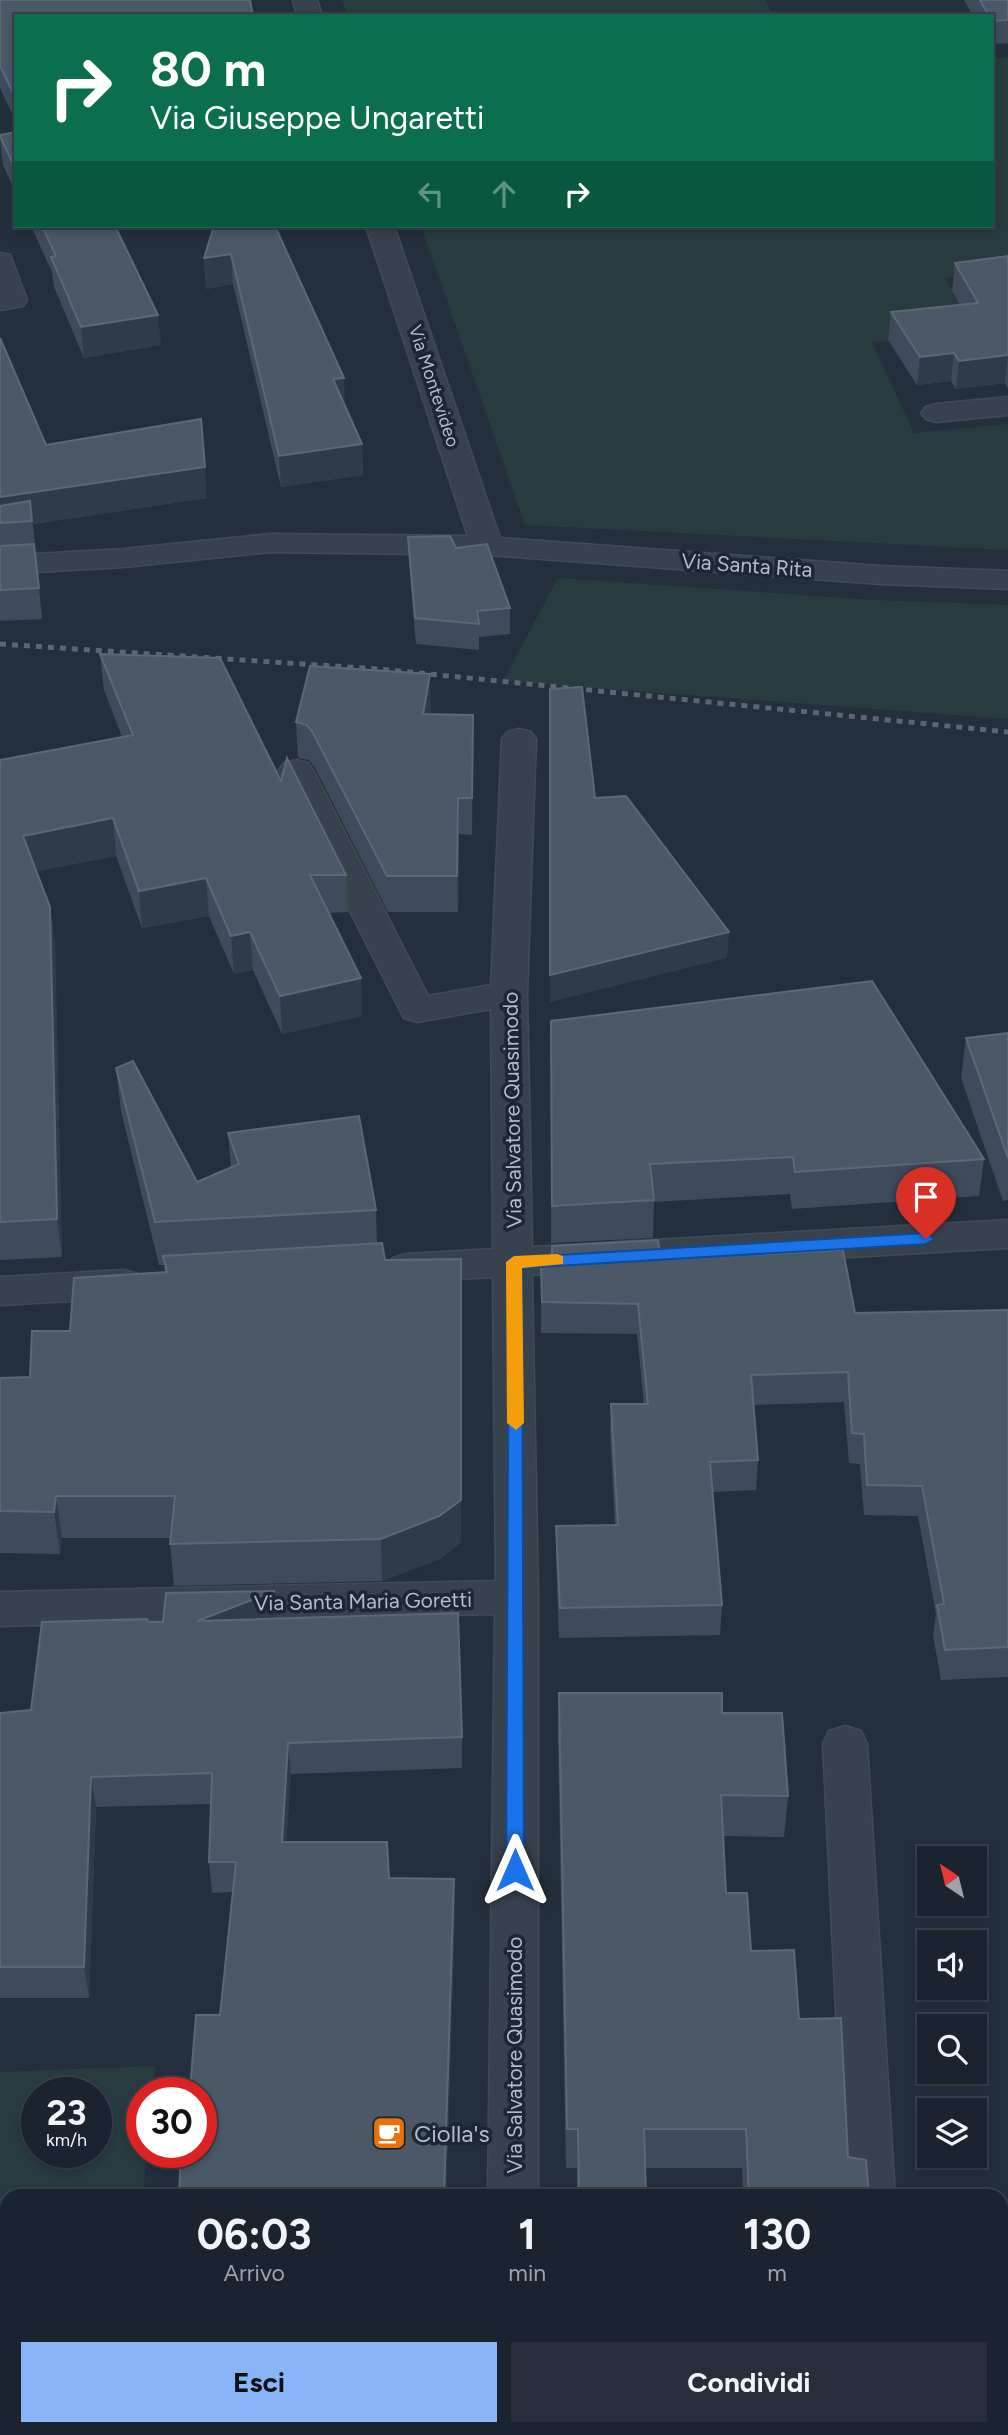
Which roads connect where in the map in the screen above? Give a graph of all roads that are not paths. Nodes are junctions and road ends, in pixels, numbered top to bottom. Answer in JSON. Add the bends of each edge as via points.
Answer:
{"nodes":[{"id":1,"x":381,"y":228,"type":"edge"},
{"id":2,"x":0,"y":261,"type":"edge"},
{"id":3,"x":0,"y":302,"type":"edge"},
{"id":4,"x":1008,"y":407,"type":"edge"},
{"id":5,"x":936,"y":413,"type":"dead end"},
{"id":6,"x":487,"y":546,"type":"junction"},
{"id":7,"x":0,"y":565,"type":"edge"},
{"id":8,"x":1008,"y":580,"type":"edge"},
{"id":9,"x":519,"y":738,"type":"dead end"},
{"id":10,"x":296,"y":769,"type":"edge"},
{"id":11,"x":509,"y":994,"type":"junction"},
{"id":12,"x":1008,"y":1234,"type":"edge"},
{"id":13,"x":514,"y":1262,"type":"junction"},
{"id":14,"x":375,"y":1270,"type":"edge"},
{"id":15,"x":153,"y":1282,"type":"edge"},
{"id":16,"x":0,"y":1291,"type":"edge"},
{"id":17,"x":517,"y":1597,"type":"junction"},
{"id":18,"x":0,"y":1609,"type":"edge"},
{"id":19,"x":845,"y":1744,"type":"dead end"},
{"id":20,"x":513,"y":2189,"type":"edge"},
{"id":21,"x":870,"y":2189,"type":"edge"}],
"edges":[{"from":1,"to":6,"type":"street","name":"Via Montevideo"},
{"from":2,"to":3,"type":"street","via":[[13,300]]},
{"from":4,"to":5,"type":"street"},
{"from":6,"to":7,"type":"street","name":"Via Santa Rita","via":[[270,543]]},
{"from":6,"to":8,"type":"street","name":"Via Santa Rita"},
{"from":9,"to":11,"type":"street","name":"Via Salvatore Quasimodo"},
{"from":10,"to":11,"type":"street","via":[[417,1010]]},
{"from":11,"to":13,"type":"street","name":"Via Salvatore Quasimodo"},
{"from":12,"to":13,"type":"street"},
{"from":13,"to":14,"type":"street"},
{"from":13,"to":17,"type":"street","name":"Via Salvatore Quasimodo"},
{"from":15,"to":16,"type":"street"},
{"from":17,"to":18,"type":"street","name":"Via Santa Maria Goretti"},
{"from":17,"to":20,"type":"street","name":"Via Salvatore Quasimodo"},
{"from":19,"to":21,"type":"street"}]}
